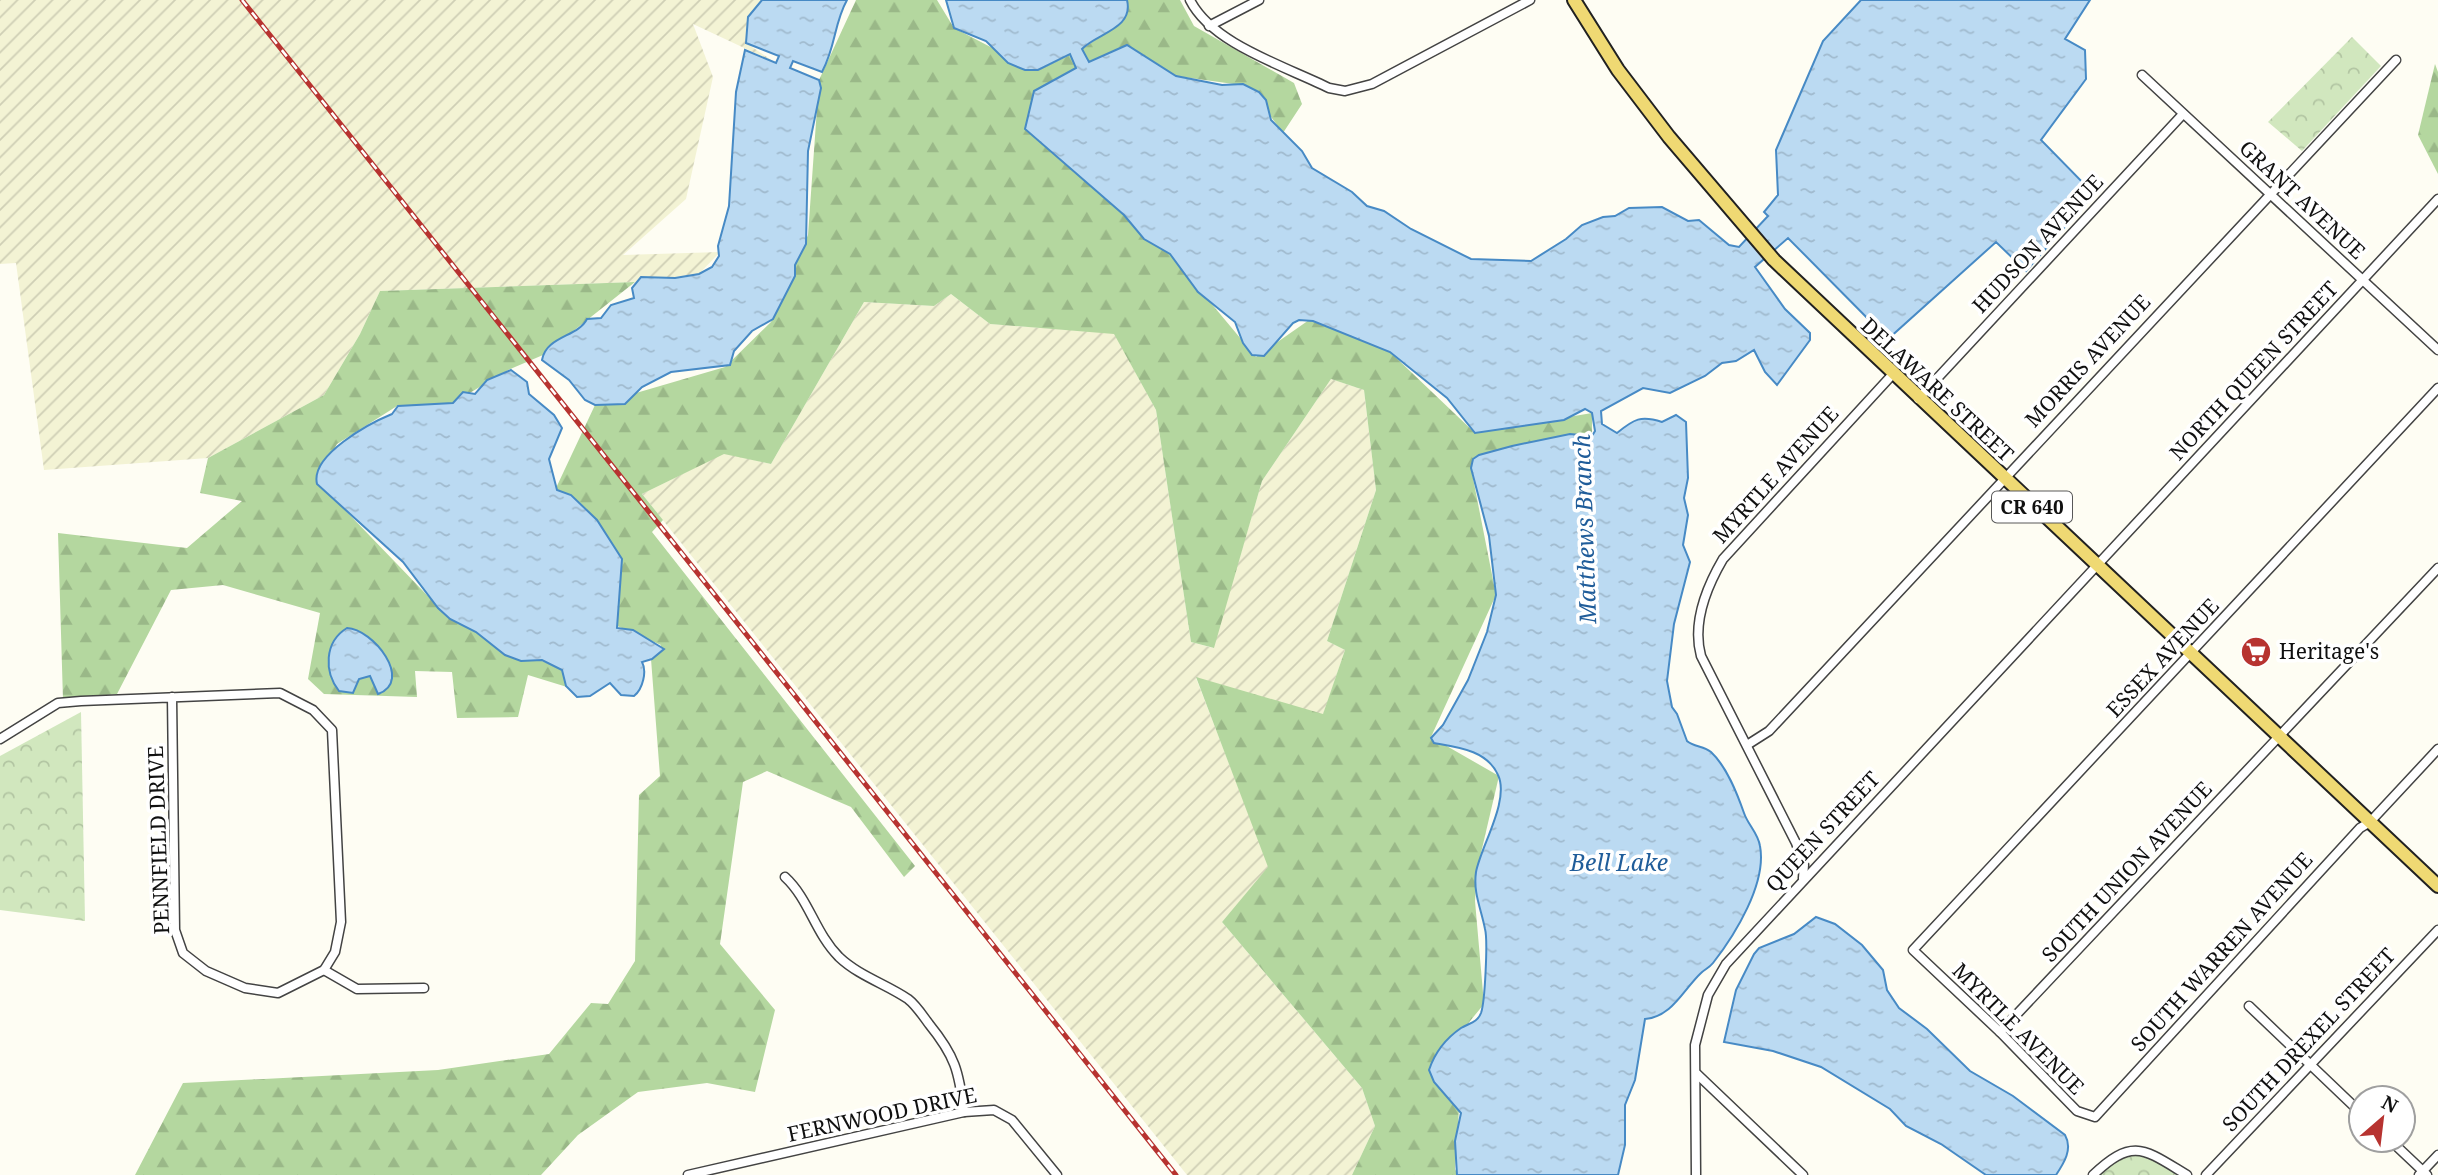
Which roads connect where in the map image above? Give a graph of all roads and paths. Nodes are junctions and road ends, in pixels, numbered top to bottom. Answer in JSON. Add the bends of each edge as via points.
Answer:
{"nodes":[{"id":1,"x":1190,"y":0,"type":"edge"},
{"id":2,"x":1259,"y":0,"type":"edge"},
{"id":3,"x":1530,"y":0,"type":"edge"},
{"id":4,"x":1574,"y":0,"type":"edge"},
{"id":5,"x":1209,"y":26,"type":"junction"},
{"id":6,"x":2396,"y":60,"type":"dead end"},
{"id":7,"x":2142,"y":75,"type":"dead end"},
{"id":8,"x":2183,"y":114,"type":"junction"},
{"id":9,"x":2269,"y":193,"type":"junction"},
{"id":10,"x":2438,"y":199,"type":"edge"},
{"id":11,"x":2362,"y":281,"type":"junction"},
{"id":12,"x":2438,"y":350,"type":"edge"},
{"id":13,"x":1892,"y":374,"type":"junction"},
{"id":14,"x":2438,"y":388,"type":"edge"},
{"id":15,"x":1918,"y":399,"type":"junction"},
{"id":16,"x":2002,"y":478,"type":"junction"},
{"id":17,"x":2095,"y":565,"type":"junction"},
{"id":18,"x":2438,"y":568,"type":"edge"},
{"id":19,"x":2191,"y":655,"type":"junction"},
{"id":20,"x":172,"y":697,"type":"junction"},
{"id":21,"x":1,"y":737,"type":"edge"},
{"id":22,"x":2279,"y":737,"type":"junction"},
{"id":23,"x":1747,"y":745,"type":"junction"},
{"id":24,"x":2438,"y":749,"type":"edge"},
{"id":25,"x":2370,"y":822,"type":"junction"},
{"id":26,"x":785,"y":877,"type":"dead end"},
{"id":27,"x":1803,"y":878,"type":"junction"},
{"id":28,"x":2438,"y":886,"type":"edge"},
{"id":29,"x":2438,"y":930,"type":"edge"},
{"id":30,"x":1913,"y":950,"type":"joint"},
{"id":31,"x":324,"y":970,"type":"junction"},
{"id":32,"x":424,"y":988,"type":"dead end"},
{"id":33,"x":2249,"y":1006,"type":"dead end"},
{"id":34,"x":2000,"y":1032,"type":"junction"},
{"id":35,"x":2311,"y":1065,"type":"junction"},
{"id":36,"x":1697,"y":1074,"type":"junction"},
{"id":37,"x":2347,"y":1100,"type":"edge"},
{"id":38,"x":2104,"y":1110,"type":"joint"},
{"id":39,"x":964,"y":1112,"type":"junction"},
{"id":40,"x":2404,"y":1154,"type":"edge"},
{"id":41,"x":2438,"y":1155,"type":"edge"},
{"id":42,"x":2095,"y":1173,"type":"edge"},
{"id":43,"x":2423,"y":1174,"type":"edge"},
{"id":44,"x":688,"y":1175,"type":"edge"},
{"id":45,"x":1057,"y":1175,"type":"edge"},
{"id":46,"x":1696,"y":1175,"type":"edge"},
{"id":47,"x":1803,"y":1175,"type":"edge"},
{"id":48,"x":2187,"y":1175,"type":"edge"},
{"id":49,"x":2206,"y":1175,"type":"edge"}],
"edges":[{"from":1,"to":5,"type":"street"},
{"from":2,"to":5,"type":"street"},
{"from":3,"to":5,"type":"street","via":[[1359,90],[1329,88]]},
{"from":4,"to":13,"type":"main road","name":"DELAWARE STREET","number":"CR 640","via":[[1618,69],[1744,228]]},
{"from":6,"to":9,"type":"street","name":"MORRIS AVENUE"},
{"from":7,"to":8,"type":"street","name":"GRANT AVENUE"},
{"from":8,"to":9,"type":"street","name":"GRANT AVENUE"},
{"from":8,"to":15,"type":"street","name":"HUDSON AVENUE"},
{"from":9,"to":11,"type":"street","name":"GRANT AVENUE"},
{"from":9,"to":16,"type":"street","name":"MORRIS AVENUE"},
{"from":10,"to":11,"type":"street","name":"NORTH QUEEN STREET"},
{"from":11,"to":12,"type":"street","name":"GRANT AVENUE"},
{"from":11,"to":17,"type":"street","name":"NORTH QUEEN STREET"},
{"from":13,"to":15,"type":"main road","name":"DELAWARE STREET","number":"CR 640"},
{"from":13,"to":23,"type":"street","name":"MYRTLE AVENUE","via":[[1723,558],[1713,576],[1696,626],[1696,640]]},
{"from":14,"to":19,"type":"street","name":"ESSEX AVENUE"},
{"from":15,"to":16,"type":"main road","name":"DELAWARE STREET","number":"CR 640"},
{"from":16,"to":17,"type":"main road","name":"DELAWARE STREET","number":"CR 640"},
{"from":16,"to":23,"type":"street","name":"MORRIS AVENUE","via":[[1769,731]]},
{"from":17,"to":19,"type":"main road","name":"DELAWARE STREET","number":"CR 640"},
{"from":17,"to":27,"type":"street","name":"QUEEN STREET"},
{"from":18,"to":22,"type":"street","name":"SOUTH UNION AVENUE"},
{"from":19,"to":22,"type":"main road","name":"DELAWARE STREET","number":"CR 640"},
{"from":19,"to":30,"type":"street","name":"ESSEX AVENUE"},
{"from":20,"to":21,"type":"street","via":[[58,703]]},
{"from":20,"to":31,"type":"street","name":"PENNFIELD DRIVE","via":[[175,930],[183,953],[206,971],[245,988],[278,993]]},
{"from":20,"to":31,"type":"street","via":[[280,693],[313,710],[332,730],[341,922],[335,952]]},
{"from":22,"to":25,"type":"main road","name":"DELAWARE STREET","number":"CR 640"},
{"from":22,"to":34,"type":"street","name":"SOUTH UNION AVENUE"},
{"from":23,"to":27,"type":"street","name":"MYRTLE AVENUE","via":[[1796,843],[1804,865]]},
{"from":24,"to":25,"type":"street","name":"SOUTH WARREN AVENUE"},
{"from":25,"to":28,"type":"main road","name":"DELAWARE STREET","number":"CR 640"},
{"from":25,"to":38,"type":"street","name":"SOUTH WARREN AVENUE","via":[[2213,986]]},
{"from":26,"to":39,"type":"street","via":[[797,888],[839,956],[911,1001],[951,1051],[959,1069]]},
{"from":27,"to":36,"type":"street","name":"QUEEN STREET","via":[[1726,964],[1701,1016],[1695,1045]]},
{"from":29,"to":35,"type":"street","name":"SOUTH DREXEL STREET"},
{"from":30,"to":34,"type":"street","name":"MYRTLE AVENUE"},
{"from":31,"to":32,"type":"street","via":[[357,989]]},
{"from":33,"to":35,"type":"street"},
{"from":34,"to":38,"type":"street","name":"MYRTLE AVENUE","via":[[2077,1111],[2095,1117]]},
{"from":35,"to":37,"type":"street"},
{"from":35,"to":49,"type":"street","name":"SOUTH DREXEL STREET"},
{"from":36,"to":46,"type":"street","name":"QUEEN STREET"},
{"from":36,"to":47,"type":"street"},
{"from":39,"to":44,"type":"street","name":"FERNWOOD DRIVE"},
{"from":39,"to":45,"type":"street","name":"FERNWOOD DRIVE","via":[[994,1110],[1013,1120]]},
{"from":40,"to":43,"type":"street"},
{"from":41,"to":43,"type":"street"},
{"from":42,"to":48,"type":"street","via":[[2121,1152],[2139,1149]]}]}
